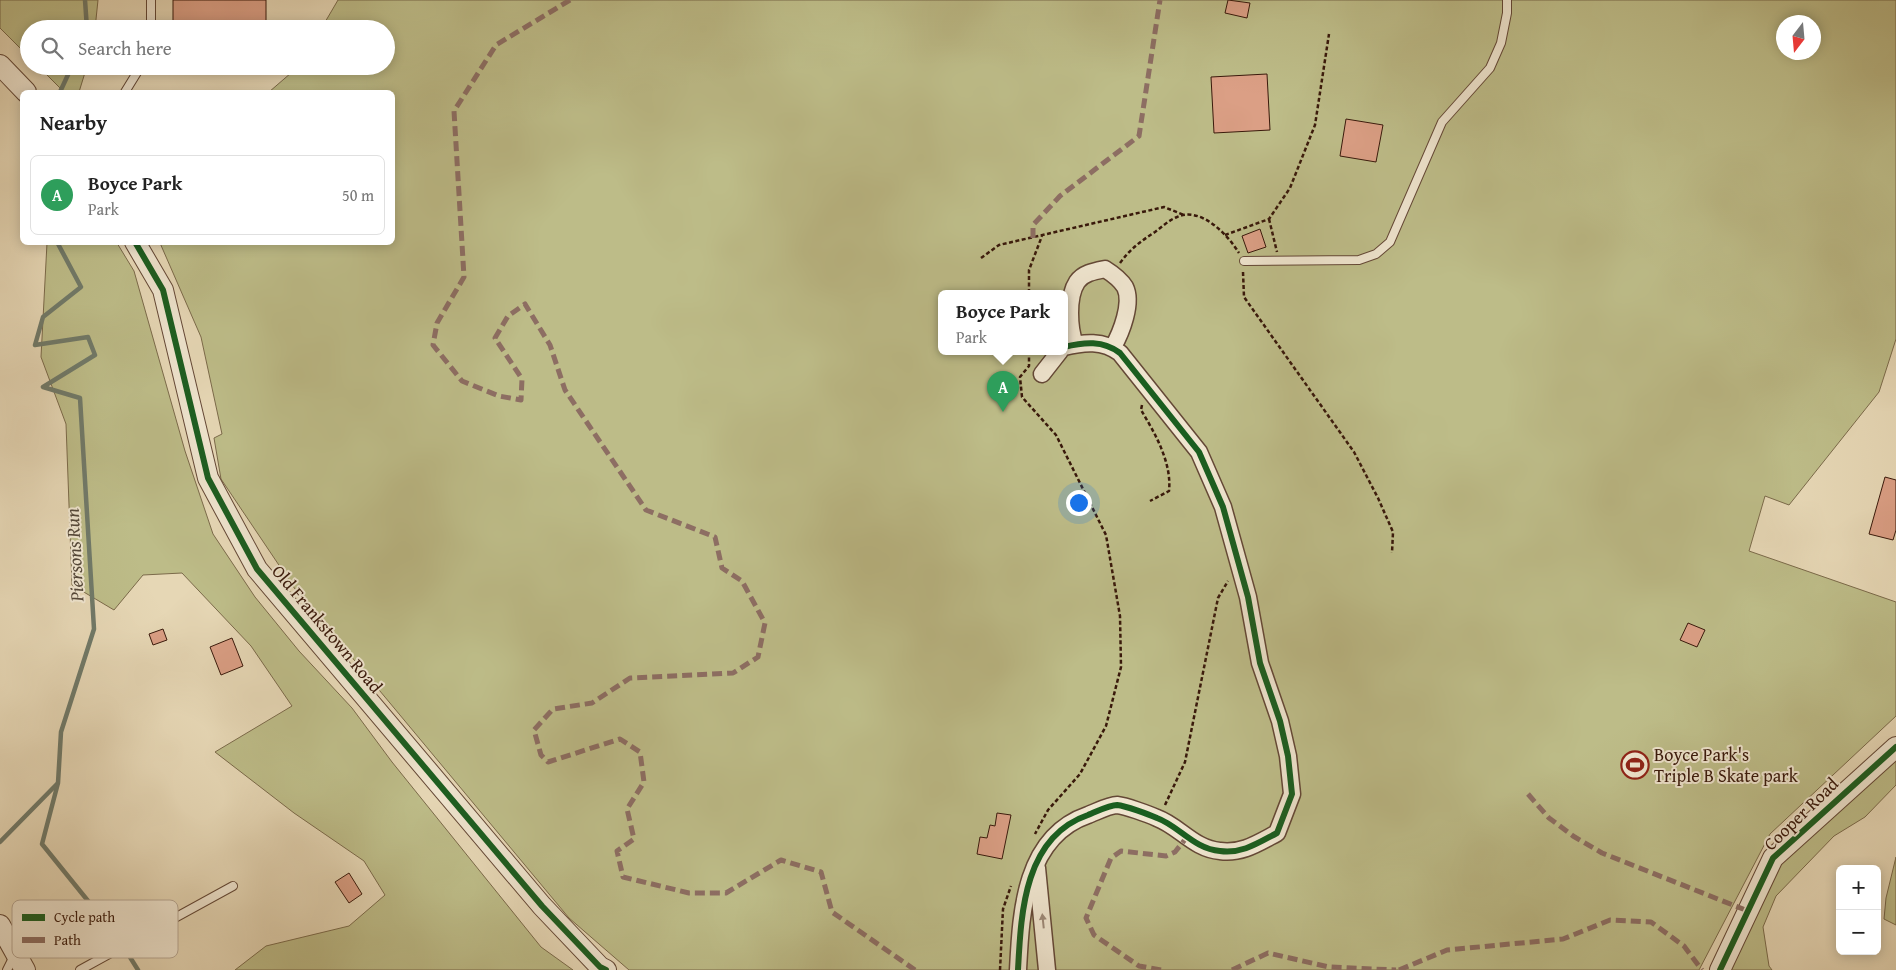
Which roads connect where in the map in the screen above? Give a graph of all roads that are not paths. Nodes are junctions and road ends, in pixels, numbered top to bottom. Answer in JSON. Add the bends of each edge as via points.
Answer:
{"nodes":[{"id":1,"x":151,"y":0,"type":"edge"},
{"id":2,"x":1507,"y":0,"type":"edge"},
{"id":3,"x":151,"y":20,"type":"edge"},
{"id":4,"x":0,"y":65,"type":"edge"},
{"id":5,"x":135,"y":75,"type":"edge"},
{"id":6,"x":24,"y":90,"type":"edge"},
{"id":7,"x":126,"y":90,"type":"edge"},
{"id":8,"x":137,"y":245,"type":"edge"},
{"id":9,"x":1244,"y":261,"type":"road end"},
{"id":10,"x":1070,"y":346,"type":"edge"},
{"id":11,"x":1113,"y":347,"type":"junction"},
{"id":12,"x":1057,"y":355,"type":"edge"},
{"id":13,"x":1042,"y":374,"type":"dead end"},
{"id":14,"x":1896,"y":747,"type":"edge"},
{"id":15,"x":1037,"y":860,"type":"junction"},
{"id":16,"x":233,"y":886,"type":"dead end"},
{"id":17,"x":178,"y":916,"type":"edge"},
{"id":18,"x":102,"y":958,"type":"edge"},
{"id":19,"x":80,"y":970,"type":"edge"},
{"id":20,"x":606,"y":970,"type":"edge"},
{"id":21,"x":1018,"y":970,"type":"edge"},
{"id":22,"x":1047,"y":970,"type":"edge"},
{"id":23,"x":1720,"y":970,"type":"edge"}],
"edges":[{"from":1,"to":3,"type":"lane"},
{"from":2,"to":9,"type":"lane","via":[[1502,42],[1490,68],[1442,122],[1390,242],[1376,254],[1360,260]]},
{"from":4,"to":6,"type":"street"},
{"from":5,"to":7,"type":"lane"},
{"from":8,"to":20,"type":"street","name":"Old Frankstown Road","via":[[163,290],[208,478],[257,569],[542,906]]},
{"from":10,"to":11,"type":"street","via":[[1085,341]]},
{"from":10,"to":11,"type":"street","via":[[1070,308],[1076,282],[1089,272],[1105,269],[1126,289],[1127,305],[1120,334]]},
{"from":11,"to":15,"type":"street","via":[[1198,452],[1223,507],[1248,597],[1260,663],[1280,721],[1292,794],[1276,833],[1242,851],[1219,852],[1196,843],[1159,818],[1116,805],[1073,820],[1054,834]]},
{"from":12,"to":13,"type":"street"},
{"from":14,"to":23,"type":"street","name":"Cooper Road","via":[[1773,858]]},
{"from":15,"to":21,"type":"street","via":[[1025,898]]},
{"from":22,"to":15,"type":"street","one_way":true},
{"from":16,"to":17,"type":"lane"},
{"from":18,"to":19,"type":"lane"}]}
